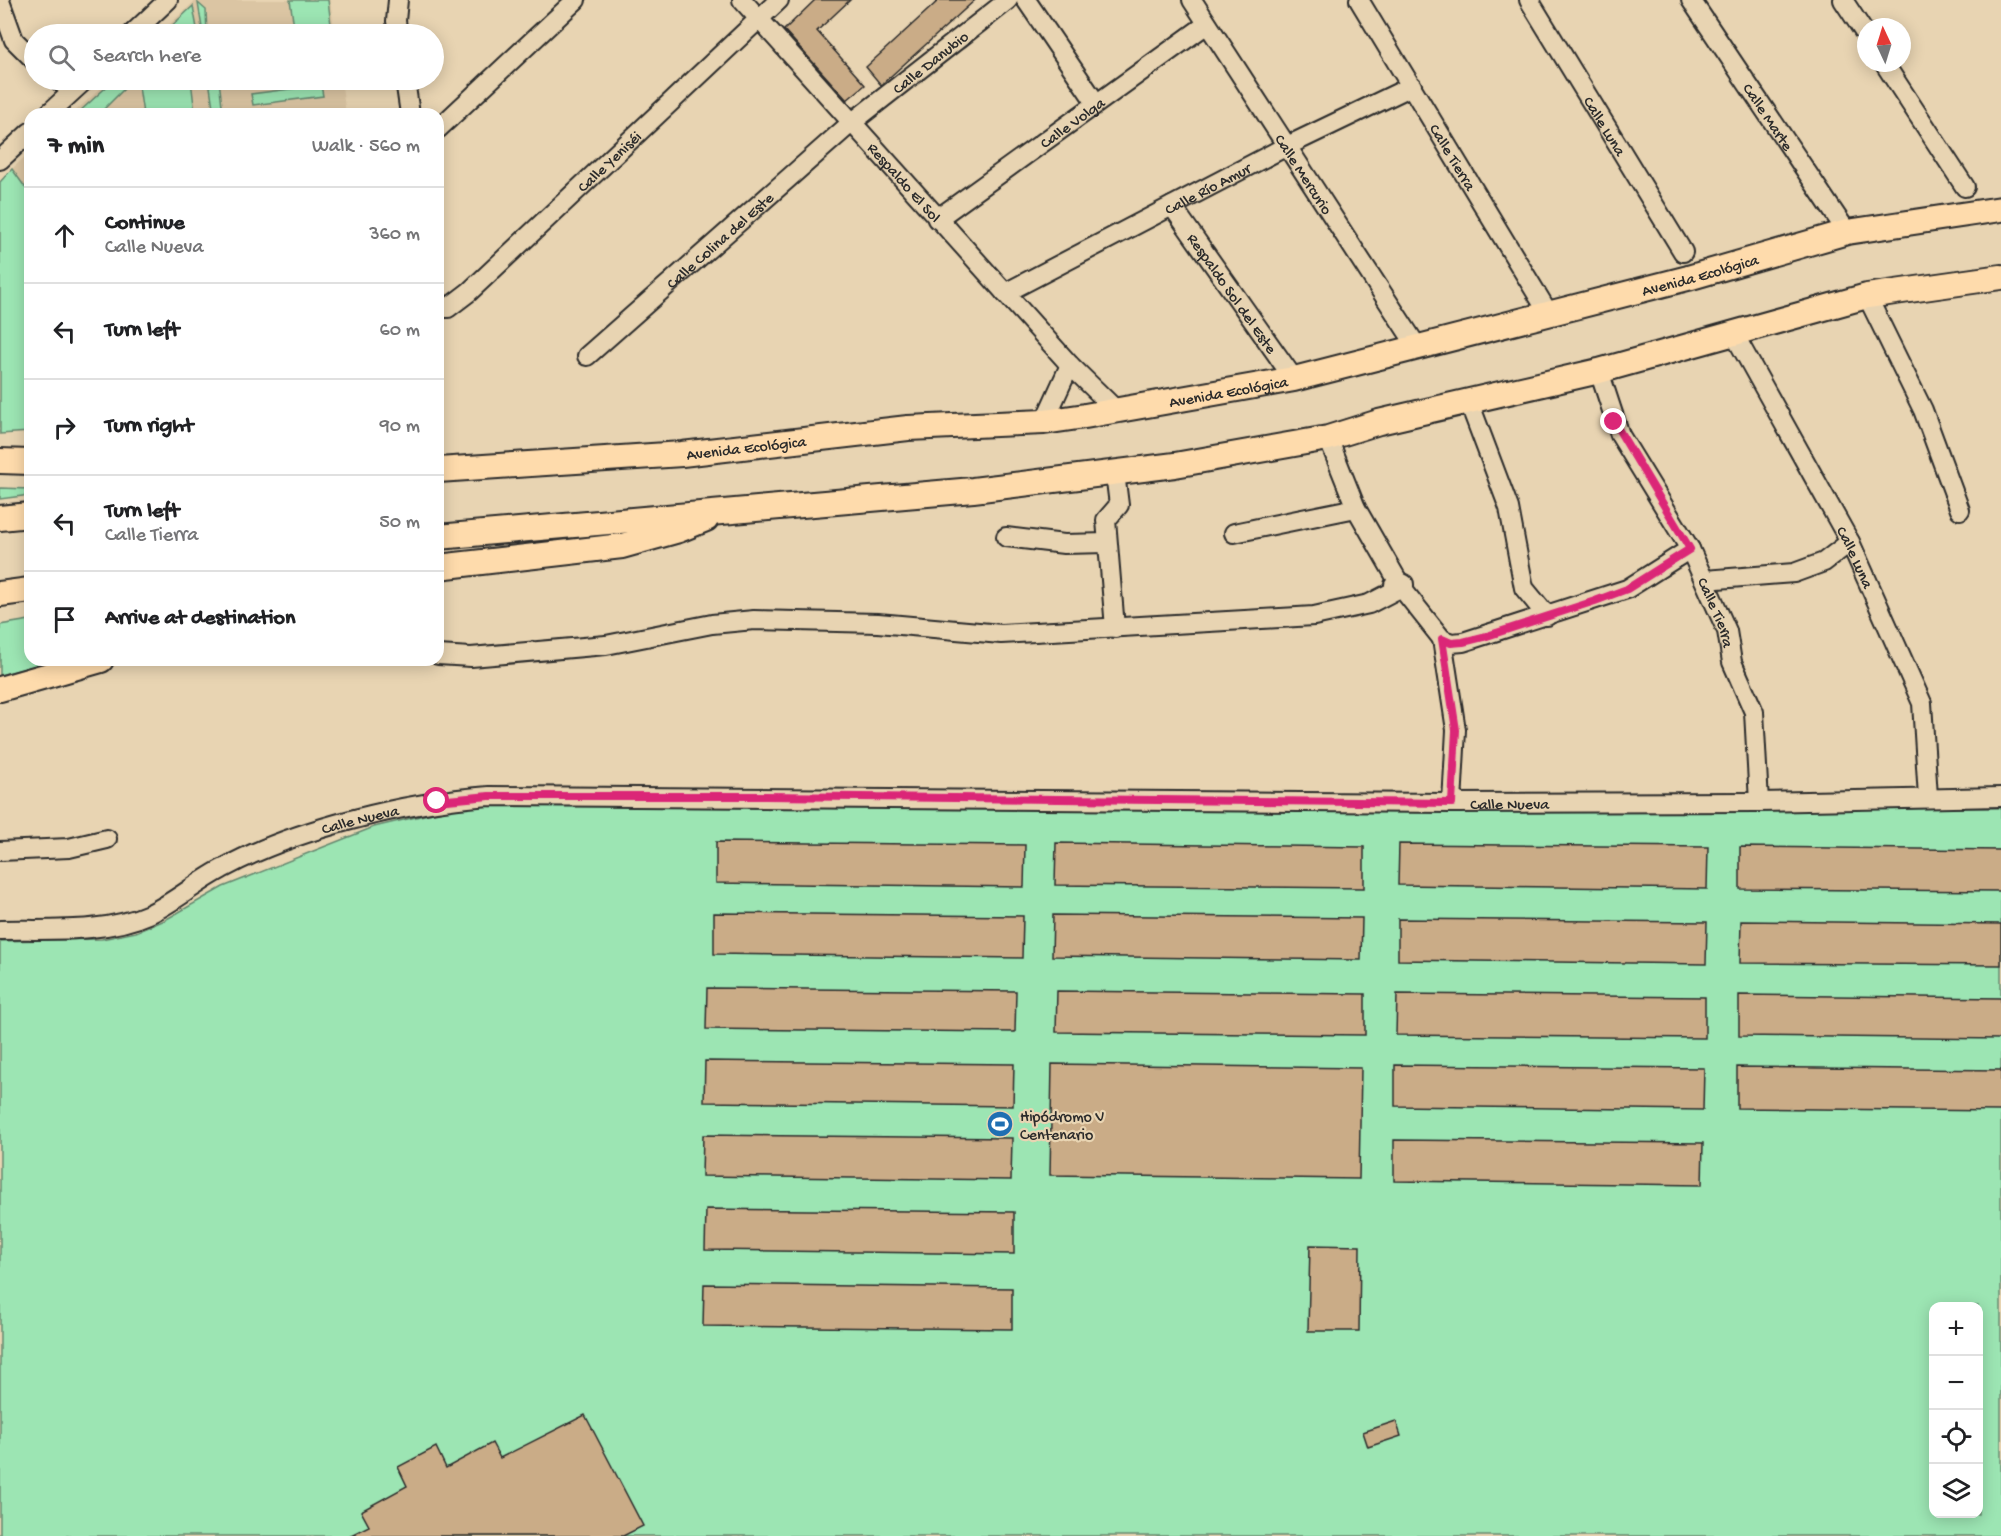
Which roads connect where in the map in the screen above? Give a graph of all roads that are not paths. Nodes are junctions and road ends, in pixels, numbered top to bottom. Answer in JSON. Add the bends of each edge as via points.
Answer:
{"nodes":[{"id":1,"x":168,"y":0,"type":"edge"},
{"id":2,"x":398,"y":0,"type":"edge"},
{"id":3,"x":576,"y":0,"type":"edge"},
{"id":4,"x":742,"y":0,"type":"edge"},
{"id":5,"x":779,"y":0,"type":"edge"},
{"id":6,"x":1008,"y":0,"type":"edge"},
{"id":7,"x":1026,"y":0,"type":"edge"},
{"id":8,"x":1192,"y":0,"type":"edge"},
{"id":9,"x":1359,"y":0,"type":"edge"},
{"id":10,"x":1528,"y":0,"type":"edge"},
{"id":11,"x":1691,"y":0,"type":"edge"},
{"id":12,"x":1843,"y":0,"type":"edge"},
{"id":13,"x":0,"y":1,"type":"edge"},
{"id":14,"x":758,"y":18,"type":"junction"},
{"id":15,"x":1857,"y":21,"type":"edge"},
{"id":16,"x":143,"y":24,"type":"edge"},
{"id":17,"x":396,"y":24,"type":"edge"},
{"id":18,"x":1207,"y":24,"type":"junction"},
{"id":19,"x":24,"y":50,"type":"edge"},
{"id":20,"x":1890,"y":72,"type":"edge"},
{"id":21,"x":1412,"y":86,"type":"junction"},
{"id":22,"x":73,"y":90,"type":"edge"},
{"id":23,"x":406,"y":90,"type":"edge"},
{"id":24,"x":1096,"y":104,"type":"junction"},
{"id":25,"x":54,"y":108,"type":"edge"},
{"id":26,"x":409,"y":108,"type":"edge"},
{"id":27,"x":444,"y":123,"type":"edge"},
{"id":28,"x":850,"y":124,"type":"junction"},
{"id":29,"x":24,"y":138,"type":"edge"},
{"id":30,"x":1286,"y":147,"type":"junction"},
{"id":31,"x":0,"y":160,"type":"edge"},
{"id":32,"x":1965,"y":187,"type":"dead end"},
{"id":33,"x":1172,"y":206,"type":"junction"},
{"id":34,"x":2001,"y":209,"type":"edge"},
{"id":35,"x":937,"y":219,"type":"junction"},
{"id":36,"x":1847,"y":232,"type":"junction"},
{"id":37,"x":1683,"y":252,"type":"dead end"},
{"id":38,"x":2001,"y":277,"type":"edge"},
{"id":39,"x":1005,"y":293,"type":"junction"},
{"id":40,"x":1867,"y":296,"type":"junction"},
{"id":41,"x":444,"y":308,"type":"edge"},
{"id":42,"x":1549,"y":314,"type":"junction"},
{"id":43,"x":1734,"y":334,"type":"junction"},
{"id":44,"x":1418,"y":348,"type":"junction"},
{"id":45,"x":587,"y":356,"type":"dead end"},
{"id":46,"x":1070,"y":365,"type":"junction"},
{"id":47,"x":1599,"y":371,"type":"junction"},
{"id":48,"x":1294,"y":379,"type":"junction"},
{"id":49,"x":1469,"y":402,"type":"junction"},
{"id":50,"x":1117,"y":411,"type":"junction"},
{"id":51,"x":1044,"y":422,"type":"junction"},
{"id":52,"x":1328,"y":438,"type":"junction"},
{"id":53,"x":0,"y":461,"type":"edge"},
{"id":54,"x":24,"y":462,"type":"edge"},
{"id":55,"x":444,"y":470,"type":"edge"},
{"id":56,"x":1115,"y":473,"type":"junction"},
{"id":57,"x":1356,"y":508,"type":"junction"},
{"id":58,"x":731,"y":509,"type":"junction"},
{"id":59,"x":1960,"y":510,"type":"dead end"},
{"id":60,"x":24,"y":516,"type":"edge"},
{"id":61,"x":0,"y":518,"type":"edge"},
{"id":62,"x":1234,"y":533,"type":"dead end"},
{"id":63,"x":444,"y":536,"type":"edge"},
{"id":64,"x":1006,"y":537,"type":"dead end"},
{"id":65,"x":1850,"y":542,"type":"junction"},
{"id":66,"x":1107,"y":543,"type":"junction"},
{"id":67,"x":1690,"y":549,"type":"junction"},
{"id":68,"x":444,"y":566,"type":"edge"},
{"id":69,"x":1705,"y":580,"type":"junction"},
{"id":70,"x":1399,"y":588,"type":"junction"},
{"id":71,"x":24,"y":591,"type":"edge"},
{"id":72,"x":0,"y":594,"type":"edge"},
{"id":73,"x":1547,"y":616,"type":"junction"},
{"id":74,"x":1115,"y":628,"type":"junction"},
{"id":75,"x":1442,"y":639,"type":"junction"},
{"id":76,"x":444,"y":656,"type":"edge"},
{"id":77,"x":80,"y":666,"type":"edge"},
{"id":78,"x":0,"y":689,"type":"edge"},
{"id":79,"x":1928,"y":797,"type":"junction"},
{"id":80,"x":2001,"y":797,"type":"edge"},
{"id":81,"x":1760,"y":802,"type":"junction"},
{"id":82,"x":1452,"y":803,"type":"junction"},
{"id":83,"x":107,"y":839,"type":"dead end"},
{"id":84,"x":0,"y":851,"type":"edge"},
{"id":85,"x":0,"y":930,"type":"edge"}],
"edges":[{"from":1,"to":16,"type":"street"},
{"from":2,"to":17,"type":"street"},
{"from":3,"to":27,"type":"street"},
{"from":4,"to":14,"type":"street","name":"Respaldo El Sol"},
{"from":5,"to":14,"type":"street","name":"Calle Yeniséi"},
{"from":6,"to":28,"type":"street","name":"Calle Danubio"},
{"from":7,"to":24,"type":"street"},
{"from":8,"to":18,"type":"street","name":"Calle Mercurio"},
{"from":9,"to":21,"type":"street","name":"Calle Tierra"},
{"from":10,"to":37,"type":"street","name":"Calle Luna"},
{"from":11,"to":36,"type":"street","name":"Calle Marte"},
{"from":12,"to":15,"type":"street"},
{"from":13,"to":19,"type":"street","via":[[14,40]]},
{"from":14,"to":28,"type":"street","name":"Respaldo El Sol"},
{"from":14,"to":41,"type":"street","name":"Calle Yeniséi","via":[[469,292]]},
{"from":18,"to":24,"type":"street","name":"Calle Volga"},
{"from":18,"to":30,"type":"street","name":"Calle Mercurio"},
{"from":20,"to":32,"type":"street"},
{"from":21,"to":30,"type":"street","name":"Calle Río Amur"},
{"from":21,"to":42,"type":"street","name":"Calle Tierra"},
{"from":22,"to":25,"type":"street"},
{"from":23,"to":26,"type":"street"},
{"from":24,"to":35,"type":"street","name":"Calle Volga"},
{"from":28,"to":35,"type":"street","name":"Respaldo El Sol"},
{"from":28,"to":45,"type":"street","name":"Calle Colina del Este"},
{"from":29,"to":31,"type":"street"},
{"from":30,"to":33,"type":"street","name":"Calle Río Amur"},
{"from":30,"to":44,"type":"street","name":"Calle Mercurio"},
{"from":33,"to":39,"type":"street","name":"Calle Río Amur"},
{"from":33,"to":48,"type":"street","name":"Respaldo Sol del Este"},
{"from":34,"to":36,"type":"main road","name":"Avenida Ecológica"},
{"from":35,"to":39,"type":"street","name":"Respaldo El Sol"},
{"from":36,"to":42,"type":"main road","name":"Avenida Ecológica"},
{"from":38,"to":40,"type":"main road"},
{"from":39,"to":46,"type":"street","name":"Respaldo El Sol"},
{"from":40,"to":43,"type":"main road"},
{"from":40,"to":59,"type":"street","via":[[1923,410]]},
{"from":42,"to":44,"type":"main road","name":"Avenida Ecológica"},
{"from":43,"to":47,"type":"main road"},
{"from":43,"to":65,"type":"street","name":"Calle Luna"},
{"from":44,"to":48,"type":"main road","name":"Avenida Ecológica"},
{"from":46,"to":50,"type":"street","name":"Respaldo El Sol"},
{"from":46,"to":51,"type":"street"},
{"from":47,"to":49,"type":"main road"},
{"from":47,"to":67,"type":"street","name":"Calle Tierra","via":[[1620,435]]},
{"from":48,"to":50,"type":"main road","name":"Avenida Ecológica"},
{"from":49,"to":52,"type":"main road"},
{"from":49,"to":73,"type":"street","via":[[1509,508],[1524,588]]},
{"from":50,"to":51,"type":"main road","name":"Avenida Ecológica"},
{"from":51,"to":55,"type":"main road","name":"Avenida Ecológica","via":[[908,428],[682,454]]},
{"from":52,"to":56,"type":"main road"},
{"from":52,"to":57,"type":"street"},
{"from":53,"to":54,"type":"main road"},
{"from":56,"to":58,"type":"main road","via":[[973,490]]},
{"from":56,"to":66,"type":"street","via":[[1119,505],[1106,518]]},
{"from":57,"to":62,"type":"street"},
{"from":57,"to":70,"type":"street"},
{"from":58,"to":63,"type":"main road"},
{"from":58,"to":68,"type":"main road","via":[[679,530],[622,546]]},
{"from":60,"to":61,"type":"main road"},
{"from":64,"to":66,"type":"street","via":[[1064,544]]},
{"from":65,"to":69,"type":"street","via":[[1824,562],[1794,573]]},
{"from":65,"to":79,"type":"street","name":"Calle Luna","via":[[1922,703]]},
{"from":66,"to":74,"type":"street"},
{"from":67,"to":69,"type":"street","name":"Calle Tierra"},
{"from":67,"to":73,"type":"street","via":[[1627,589]]},
{"from":69,"to":81,"type":"street","name":"Calle Tierra","via":[[1727,631],[1732,662],[1754,712]]},
{"from":70,"to":74,"type":"street","via":[[1370,604],[1314,616]]},
{"from":70,"to":75,"type":"street"},
{"from":71,"to":72,"type":"main road"},
{"from":73,"to":75,"type":"street","via":[[1463,642]]},
{"from":74,"to":76,"type":"street","via":[[1001,634],[878,623],[754,620],[712,624],[606,645]]},
{"from":75,"to":82,"type":"street","via":[[1456,730]]},
{"from":77,"to":78,"type":"main road"},
{"from":79,"to":80,"type":"street","name":"Calle Nueva"},
{"from":79,"to":81,"type":"street","name":"Calle Nueva"},
{"from":81,"to":82,"type":"street","name":"Calle Nueva"},
{"from":82,"to":85,"type":"street","name":"Calle Nueva","via":[[777,796],[465,798],[389,810],[259,851],[148,914],[107,925]]},
{"from":83,"to":84,"type":"street","via":[[69,848]]}]}
